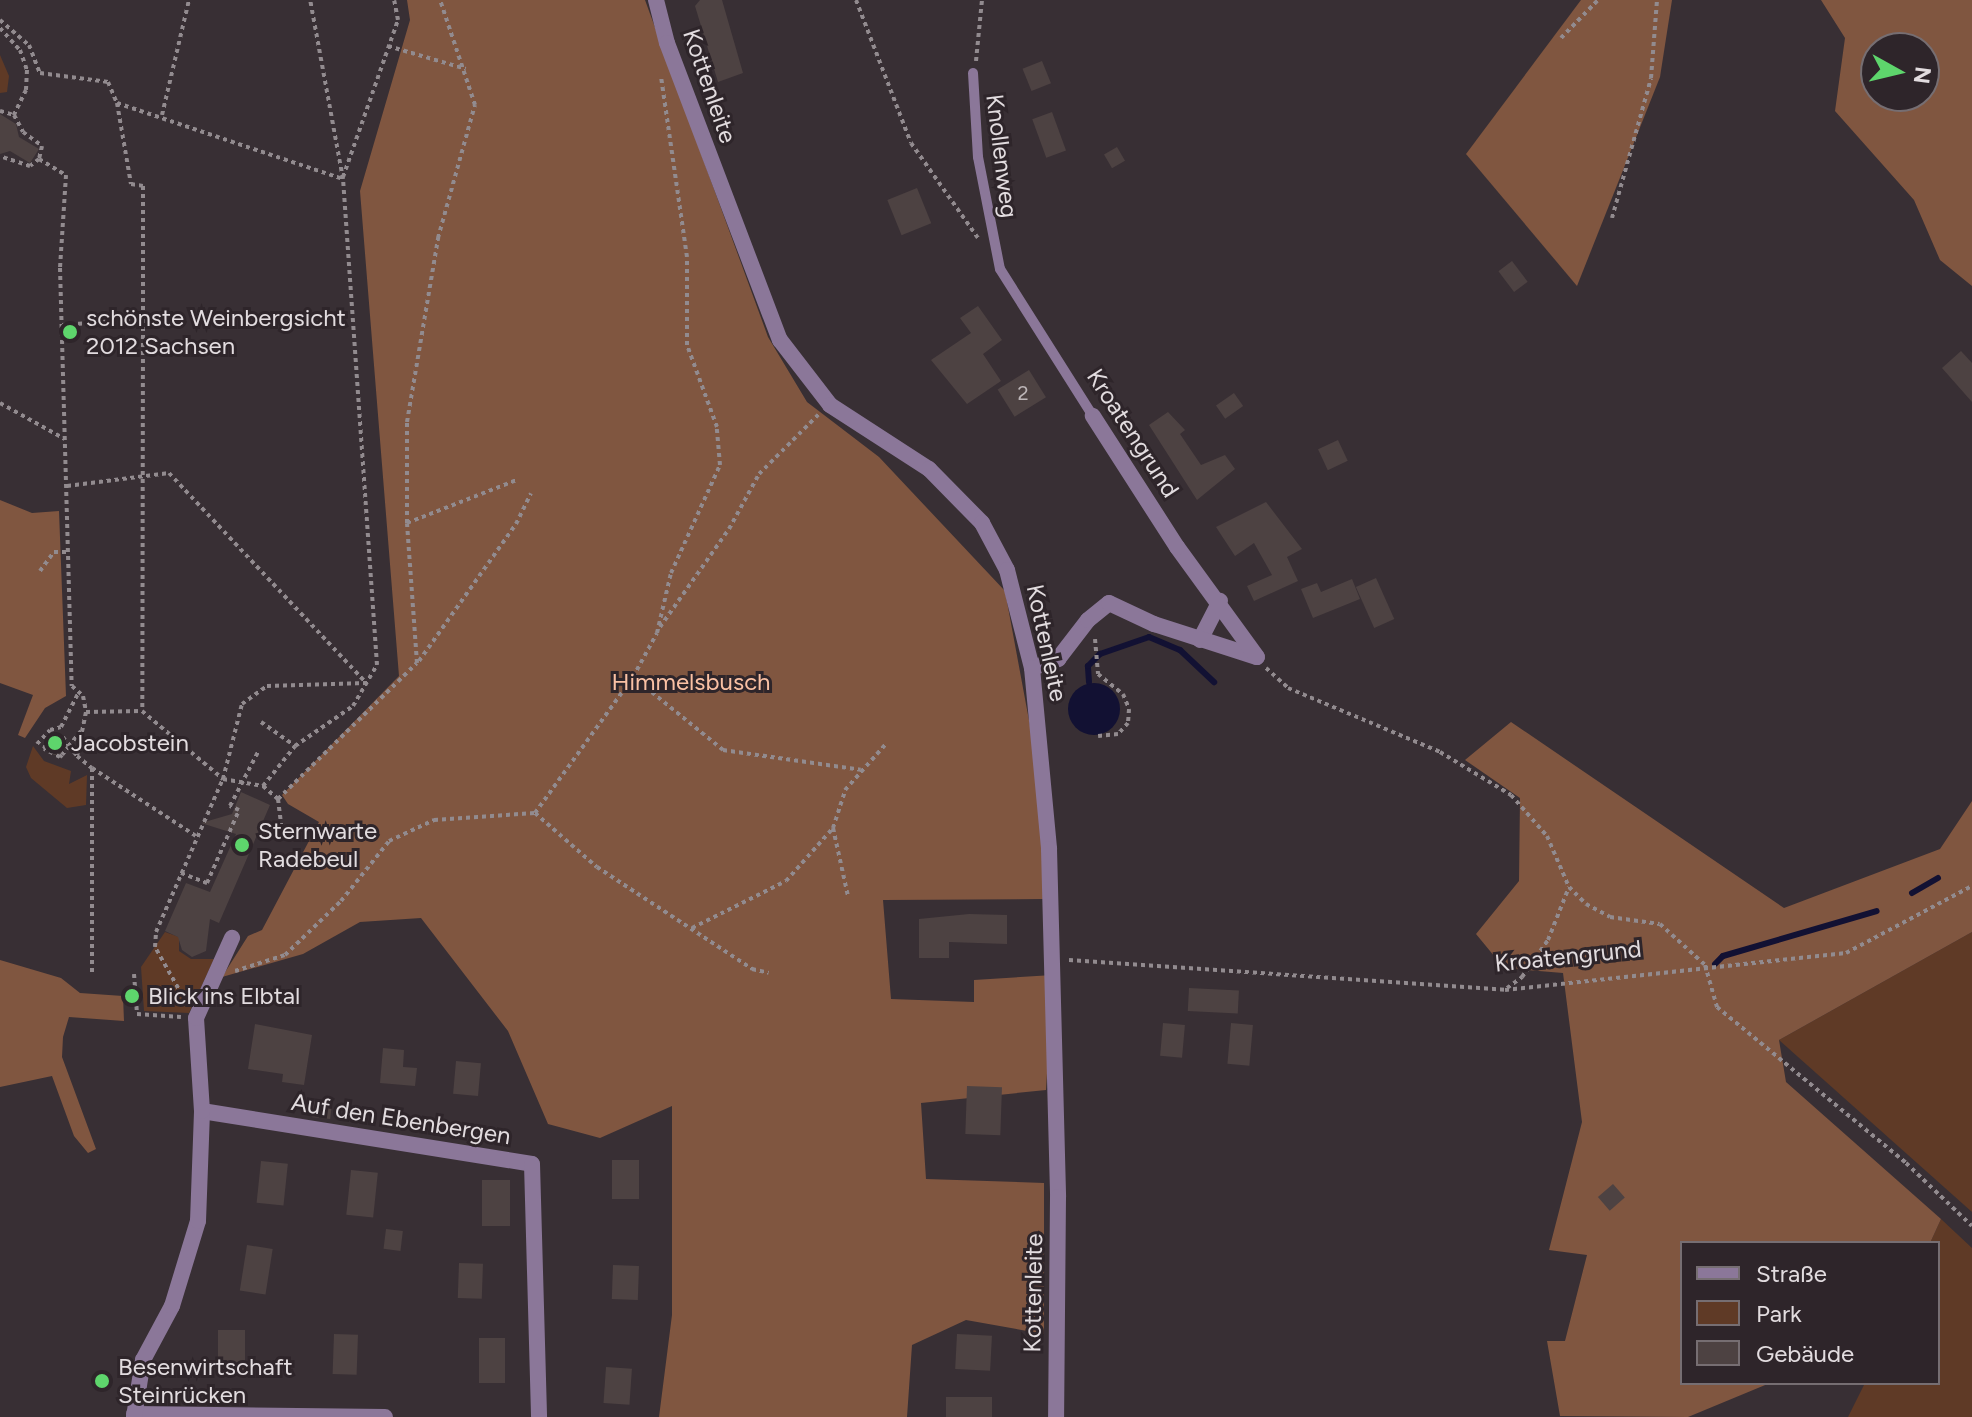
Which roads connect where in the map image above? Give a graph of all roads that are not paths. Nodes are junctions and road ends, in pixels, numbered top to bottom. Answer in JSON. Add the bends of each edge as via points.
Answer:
{"nodes":[{"id":1,"x":656,"y":0,"type":"edge"},
{"id":2,"x":973,"y":73,"type":"road end"},
{"id":3,"x":1000,"y":269,"type":"joint"},
{"id":4,"x":1093,"y":416,"type":"joint"},
{"id":5,"x":1220,"y":601,"type":"junction"},
{"id":6,"x":1200,"y":640,"type":"junction"},
{"id":7,"x":1032,"y":668,"type":"junction"},
{"id":8,"x":232,"y":938,"type":"dead end"},
{"id":9,"x":202,"y":1111,"type":"junction"},
{"id":10,"x":134,"y":1416,"type":"edge"},
{"id":11,"x":385,"y":1417,"type":"edge"},
{"id":12,"x":539,"y":1417,"type":"edge"},
{"id":13,"x":1056,"y":1417,"type":"edge"}],
"edges":[{"from":1,"to":7,"type":"street","name":"Kottenleite","via":[[763,304],[803,376],[830,405],[929,469],[982,523],[1007,570]]},
{"from":2,"to":3,"type":"lane","name":"Knollenweg","via":[[978,157]]},
{"from":3,"to":4,"type":"lane","name":"Kroatengrund"},
{"from":4,"to":5,"type":"street","name":"Kroatengrund","via":[[1177,547]]},
{"from":5,"to":6,"type":"street"},
{"from":5,"to":6,"type":"street","name":"Kroatengrund","via":[[1257,657]]},
{"from":6,"to":7,"type":"street","via":[[1109,603],[1088,620],[1058,659]]},
{"from":7,"to":13,"type":"street","name":"Kottenleite","via":[[1055,959]]},
{"from":8,"to":9,"type":"street","via":[[196,1018]]},
{"from":9,"to":10,"type":"street","via":[[198,1221],[172,1306],[143,1360]]},
{"from":9,"to":12,"type":"street","name":"Auf den Ebenbergen","via":[[532,1164]]},
{"from":10,"to":11,"type":"street"}]}
